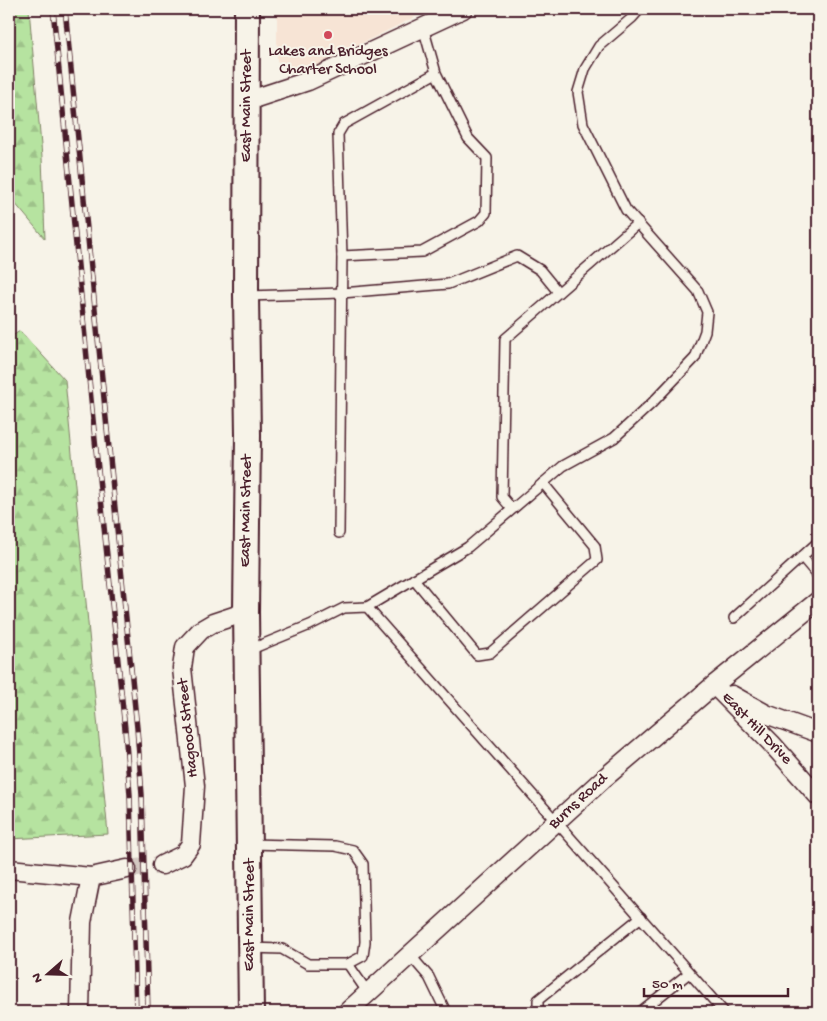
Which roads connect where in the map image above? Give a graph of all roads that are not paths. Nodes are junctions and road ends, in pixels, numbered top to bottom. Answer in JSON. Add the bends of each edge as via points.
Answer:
{"nodes":[{"id":1,"x":247,"y":9,"type":"edge"},
{"id":2,"x":463,"y":9,"type":"edge"},
{"id":3,"x":640,"y":9,"type":"edge"},
{"id":4,"x":423,"y":28,"type":"junction"},
{"id":5,"x":436,"y":73,"type":"junction"},
{"id":6,"x":247,"y":101,"type":"junction"},
{"id":7,"x":638,"y":223,"type":"junction"},
{"id":8,"x":342,"y":256,"type":"junction"},
{"id":9,"x":558,"y":292,"type":"junction"},
{"id":10,"x":342,"y":294,"type":"junction"},
{"id":11,"x":246,"y":296,"type":"junction"},
{"id":12,"x":543,"y":483,"type":"junction"},
{"id":13,"x":512,"y":509,"type":"junction"},
{"id":14,"x":339,"y":533,"type":"dead end"},
{"id":15,"x":818,"y":542,"type":"edge"},
{"id":16,"x":802,"y":557,"type":"junction"},
{"id":17,"x":818,"y":576,"type":"edge"},
{"id":18,"x":414,"y":579,"type":"junction"},
{"id":19,"x":818,"y":601,"type":"edge"},
{"id":20,"x":367,"y":607,"type":"junction"},
{"id":21,"x":246,"y":612,"type":"junction"},
{"id":22,"x":734,"y":618,"type":"dead end"},
{"id":23,"x":247,"y":651,"type":"junction"},
{"id":24,"x":714,"y":685,"type":"junction"},
{"id":25,"x":818,"y":733,"type":"edge"},
{"id":26,"x":818,"y":796,"type":"edge"},
{"id":27,"x":557,"y":822,"type":"junction"},
{"id":28,"x":249,"y":844,"type":"junction"},
{"id":29,"x":162,"y":865,"type":"tunnel mouth"},
{"id":30,"x":127,"y":868,"type":"tunnel mouth"},
{"id":31,"x":9,"y":869,"type":"edge"},
{"id":32,"x":91,"y":877,"type":"junction"},
{"id":33,"x":641,"y":918,"type":"junction"},
{"id":34,"x":250,"y":948,"type":"junction"},
{"id":35,"x":410,"y":955,"type":"junction"},
{"id":36,"x":348,"y":964,"type":"junction"},
{"id":37,"x":689,"y":973,"type":"junction"},
{"id":38,"x":368,"y":993,"type":"junction"},
{"id":39,"x":80,"y":1012,"type":"edge"},
{"id":40,"x":250,"y":1012,"type":"edge"},
{"id":41,"x":347,"y":1012,"type":"edge"},
{"id":42,"x":446,"y":1012,"type":"edge"},
{"id":43,"x":538,"y":1012,"type":"edge"},
{"id":44,"x":640,"y":1012,"type":"edge"},
{"id":45,"x":724,"y":1012,"type":"edge"}],
"edges":[{"from":1,"to":6,"type":"main road","name":"East Main Street"},
{"from":2,"to":4,"type":"street"},
{"from":3,"to":7,"type":"lane","via":[[599,46],[585,69],[578,92],[583,124],[626,210]]},
{"from":4,"to":5,"type":"lane"},
{"from":4,"to":6,"type":"street","via":[[308,81]]},
{"from":5,"to":8,"type":"lane","via":[[344,124],[338,134]]},
{"from":5,"to":8,"type":"lane","via":[[468,138],[487,158],[486,213],[479,221],[422,252]]},
{"from":6,"to":11,"type":"main road","name":"East Main Street"},
{"from":7,"to":9,"type":"lane"},
{"from":7,"to":12,"type":"lane","via":[[698,291],[707,312],[705,331],[695,358],[652,403],[614,438],[563,466]]},
{"from":8,"to":10,"type":"lane"},
{"from":9,"to":10,"type":"lane","via":[[540,270],[517,256],[448,284]]},
{"from":9,"to":13,"type":"lane","via":[[505,338],[502,497]]},
{"from":10,"to":11,"type":"lane"},
{"from":10,"to":14,"type":"lane"},
{"from":11,"to":21,"type":"main road","name":"East Main Street"},
{"from":12,"to":13,"type":"lane"},
{"from":12,"to":18,"type":"lane","via":[[595,546],[598,560],[490,653],[477,655]]},
{"from":13,"to":18,"type":"lane","via":[[468,547]]},
{"from":15,"to":16,"type":"lane"},
{"from":16,"to":17,"type":"lane"},
{"from":16,"to":22,"type":"lane"},
{"from":18,"to":20,"type":"lane"},
{"from":19,"to":24,"type":"street","name":"Burns Road"},
{"from":20,"to":23,"type":"lane","via":[[344,608]]},
{"from":20,"to":27,"type":"lane"},
{"from":21,"to":23,"type":"main road","name":"East Main Street"},
{"from":21,"to":29,"type":"street","name":"Hagood Street","via":[[200,630],[185,647],[182,668],[195,786],[191,844],[183,855]]},
{"from":23,"to":28,"type":"main road","name":"East Main Street"},
{"from":24,"to":25,"type":"street","via":[[766,714]]},
{"from":24,"to":26,"type":"street","name":"East Hill Drive"},
{"from":24,"to":27,"type":"street","name":"Burns Road"},
{"from":27,"to":33,"type":"lane"},
{"from":27,"to":35,"type":"street","name":"Burns Road"},
{"from":28,"to":34,"type":"main road","name":"East Main Street"},
{"from":28,"to":36,"type":"lane","via":[[334,846],[353,850],[363,864],[365,942],[363,956]]},
{"from":30,"to":32,"type":"street"},
{"from":31,"to":32,"type":"street"},
{"from":32,"to":39,"type":"street","via":[[82,922]]},
{"from":33,"to":37,"type":"lane"},
{"from":33,"to":43,"type":"lane","via":[[538,1000]]},
{"from":34,"to":36,"type":"lane","via":[[282,949],[308,964]]},
{"from":34,"to":40,"type":"main road","name":"East Main Street"},
{"from":35,"to":38,"type":"street","name":"Burns Road"},
{"from":35,"to":42,"type":"lane","via":[[429,977]]},
{"from":36,"to":38,"type":"lane"},
{"from":37,"to":44,"type":"lane"},
{"from":37,"to":45,"type":"lane"},
{"from":38,"to":41,"type":"street","name":"Burns Road"}]}
